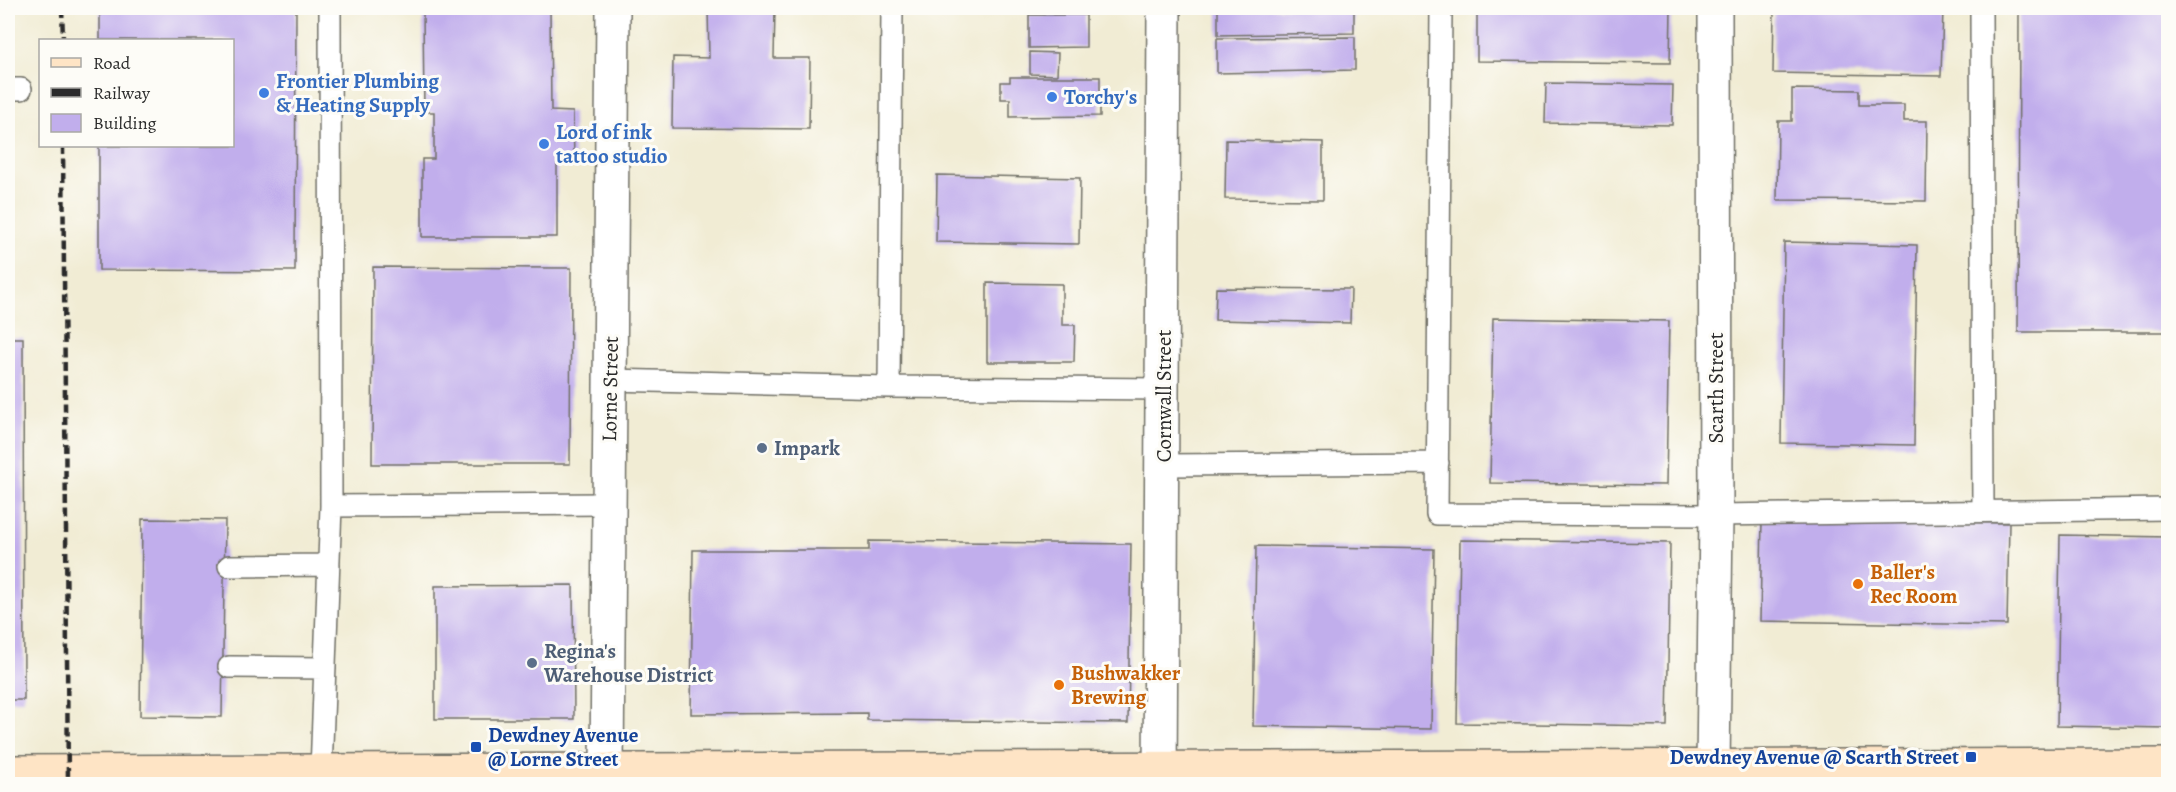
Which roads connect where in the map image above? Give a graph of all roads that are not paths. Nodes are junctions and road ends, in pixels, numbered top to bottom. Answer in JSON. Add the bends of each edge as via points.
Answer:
{"nodes":[{"id":1,"x":330,"y":8,"type":"edge"},
{"id":2,"x":613,"y":8,"type":"edge"},
{"id":3,"x":892,"y":8,"type":"edge"},
{"id":4,"x":1164,"y":8,"type":"edge"},
{"id":5,"x":1441,"y":8,"type":"edge"},
{"id":6,"x":1715,"y":8,"type":"edge"},
{"id":7,"x":1981,"y":8,"type":"edge"},
{"id":8,"x":610,"y":380,"type":"junction"},
{"id":9,"x":889,"y":387,"type":"junction"},
{"id":10,"x":1164,"y":389,"type":"junction"},
{"id":11,"x":1438,"y":463,"type":"junction"},
{"id":12,"x":1163,"y":465,"type":"junction"},
{"id":13,"x":608,"y":504,"type":"junction"},
{"id":14,"x":331,"y":506,"type":"junction"},
{"id":15,"x":2169,"y":509,"type":"edge"},
{"id":16,"x":1983,"y":512,"type":"junction"},
{"id":17,"x":1716,"y":515,"type":"junction"},
{"id":18,"x":329,"y":565,"type":"junction"},
{"id":19,"x":229,"y":566,"type":"dead end"},
{"id":20,"x":229,"y":667,"type":"dead end"},
{"id":21,"x":325,"y":668,"type":"junction"},
{"id":22,"x":2169,"y":765,"type":"edge"},
{"id":23,"x":1713,"y":768,"type":"junction"},
{"id":24,"x":321,"y":771,"type":"junction"},
{"id":25,"x":607,"y":771,"type":"junction"},
{"id":26,"x":8,"y":772,"type":"edge"},
{"id":27,"x":1160,"y":777,"type":"edge"}],
"edges":[{"from":1,"to":14,"type":"lane"},
{"from":2,"to":8,"type":"street","name":"Lorne Street"},
{"from":3,"to":9,"type":"lane"},
{"from":4,"to":10,"type":"street","name":"Cornwall Street"},
{"from":5,"to":11,"type":"lane"},
{"from":6,"to":17,"type":"street","name":"Scarth Street"},
{"from":7,"to":16,"type":"lane"},
{"from":8,"to":9,"type":"lane"},
{"from":8,"to":13,"type":"street","name":"Lorne Street"},
{"from":9,"to":10,"type":"lane"},
{"from":10,"to":12,"type":"street","name":"Cornwall Street"},
{"from":11,"to":12,"type":"lane"},
{"from":11,"to":17,"type":"lane","via":[[1437,514]]},
{"from":12,"to":27,"type":"street","name":"Cornwall Street"},
{"from":13,"to":14,"type":"lane"},
{"from":13,"to":25,"type":"street","name":"Lorne Street"},
{"from":14,"to":18,"type":"lane"},
{"from":15,"to":16,"type":"lane"},
{"from":16,"to":17,"type":"lane"},
{"from":17,"to":23,"type":"street","name":"Scarth Street"},
{"from":18,"to":19,"type":"lane"},
{"from":18,"to":21,"type":"lane"},
{"from":20,"to":21,"type":"lane"},
{"from":21,"to":24,"type":"lane"},
{"from":22,"to":23,"type":"main road"},
{"from":23,"to":27,"type":"main road"},
{"from":24,"to":25,"type":"main road"},
{"from":24,"to":26,"type":"main road"},
{"from":25,"to":27,"type":"main road"}]}
